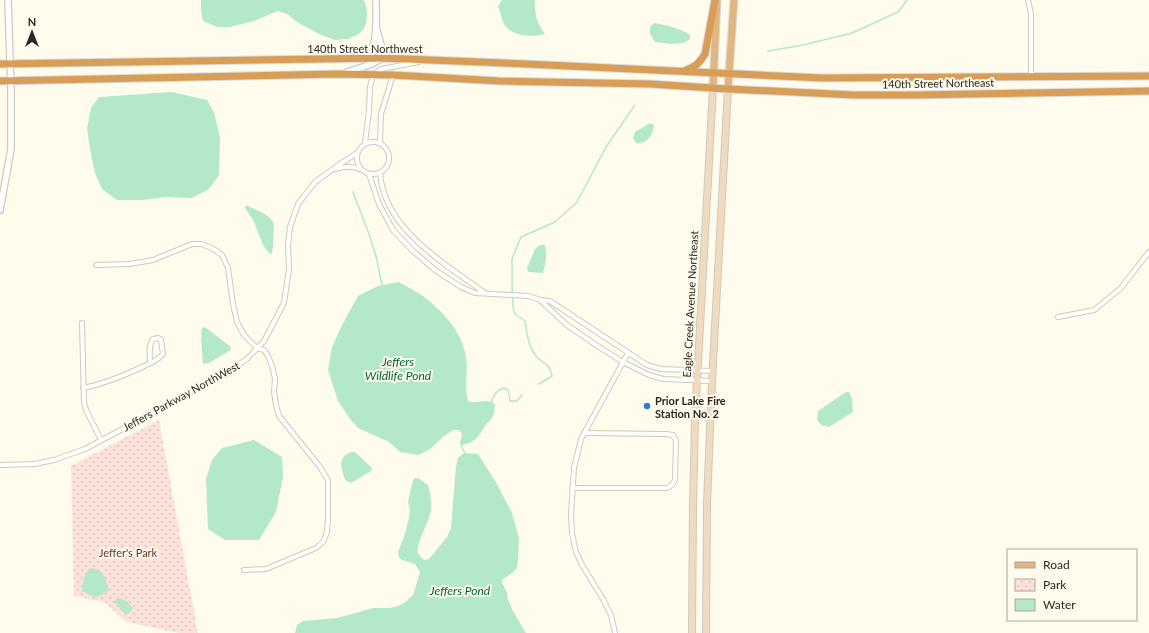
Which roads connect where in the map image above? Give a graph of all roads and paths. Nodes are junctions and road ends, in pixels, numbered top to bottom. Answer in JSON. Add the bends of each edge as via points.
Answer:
{"nodes":[{"id":1,"x":8,"y":0,"type":"edge"},
{"id":2,"x":376,"y":0,"type":"edge"},
{"id":3,"x":716,"y":0,"type":"edge"},
{"id":4,"x":734,"y":0,"type":"edge"},
{"id":5,"x":1028,"y":0,"type":"edge"},
{"id":6,"x":376,"y":27,"type":"junction"},
{"id":7,"x":363,"y":58,"type":"junction"},
{"id":8,"x":382,"y":58,"type":"junction"},
{"id":9,"x":429,"y":60,"type":"junction"},
{"id":10,"x":0,"y":64,"type":"edge"},
{"id":11,"x":11,"y":64,"type":"junction"},
{"id":12,"x":684,"y":71,"type":"junction"},
{"id":13,"x":714,"y":73,"type":"junction"},
{"id":14,"x":337,"y":74,"type":"junction"},
{"id":15,"x":729,"y":74,"type":"junction"},
{"id":16,"x":373,"y":75,"type":"junction"},
{"id":17,"x":393,"y":75,"type":"junction"},
{"id":18,"x":1149,"y":76,"type":"edge"},
{"id":19,"x":1031,"y":77,"type":"junction"},
{"id":20,"x":0,"y":81,"type":"edge"},
{"id":21,"x":11,"y":81,"type":"junction"},
{"id":22,"x":713,"y":88,"type":"junction"},
{"id":23,"x":728,"y":89,"type":"junction"},
{"id":24,"x":1149,"y":91,"type":"edge"},
{"id":25,"x":365,"y":143,"type":"junction"},
{"id":26,"x":380,"y":143,"type":"junction"},
{"id":27,"x":357,"y":153,"type":"junction"},
{"id":28,"x":361,"y":169,"type":"junction"},
{"id":29,"x":332,"y":170,"type":"junction"},
{"id":30,"x":380,"y":172,"type":"junction"},
{"id":31,"x":369,"y":174,"type":"junction"},
{"id":32,"x":0,"y":210,"type":"edge"},
{"id":33,"x":1149,"y":252,"type":"edge"},
{"id":34,"x":96,"y":265,"type":"dead end"},
{"id":35,"x":485,"y":293,"type":"junction"},
{"id":36,"x":540,"y":300,"type":"junction"},
{"id":37,"x":1058,"y":317,"type":"dead end"},
{"id":38,"x":82,"y":323,"type":"dead end"},
{"id":39,"x":257,"y":348,"type":"junction"},
{"id":40,"x":628,"y":352,"type":"junction"},
{"id":41,"x":623,"y":362,"type":"junction"},
{"id":42,"x":150,"y":363,"type":"junction"},
{"id":43,"x":698,"y":371,"type":"junction"},
{"id":44,"x":712,"y":371,"type":"junction"},
{"id":45,"x":697,"y":381,"type":"junction"},
{"id":46,"x":712,"y":381,"type":"junction"},
{"id":47,"x":83,"y":388,"type":"junction"},
{"id":48,"x":584,"y":433,"type":"junction"},
{"id":49,"x":101,"y":440,"type":"junction"},
{"id":50,"x":0,"y":465,"type":"edge"},
{"id":51,"x":572,"y":488,"type":"junction"},
{"id":52,"x":244,"y":570,"type":"dead end"},
{"id":53,"x":615,"y":633,"type":"edge"},
{"id":54,"x":692,"y":633,"type":"edge"},
{"id":55,"x":706,"y":633,"type":"edge"}],
"edges":[{"from":1,"to":11,"type":"street"},
{"from":2,"to":6,"type":"street"},
{"from":3,"to":12,"type":"highway","via":[[706,54],[701,62]]},
{"from":3,"to":13,"type":"main road","name":"Eagle Creek Avenue Northeast"},
{"from":4,"to":15,"type":"main road"},
{"from":5,"to":19,"type":"street","via":[[1032,14]]},
{"from":6,"to":7,"type":"street","via":[[371,51]]},
{"from":6,"to":8,"type":"street"},
{"from":7,"to":8,"type":"highway","name":"140th Street Northwest"},
{"from":7,"to":11,"type":"highway","name":"140th Street Northwest"},
{"from":8,"to":9,"type":"highway","name":"140th Street Northwest"},
{"from":8,"to":14,"type":"street","via":[[358,70]]},
{"from":9,"to":12,"type":"highway","name":"140th Street Northwest"},
{"from":9,"to":16,"type":"street","via":[[381,69]]},
{"from":10,"to":11,"type":"highway","name":"140th Street Northwest"},
{"from":11,"to":21,"type":"street"},
{"from":12,"to":13,"type":"highway","name":"140th Street Northwest"},
{"from":13,"to":15,"type":"highway","name":"140th Street Northwest"},
{"from":13,"to":22,"type":"main road","name":"Eagle Creek Avenue Northeast"},
{"from":14,"to":16,"type":"highway"},
{"from":14,"to":21,"type":"highway"},
{"from":15,"to":19,"type":"highway","name":"140th Street Northeast","via":[[822,78]]},
{"from":15,"to":23,"type":"main road"},
{"from":16,"to":17,"type":"highway"},
{"from":16,"to":25,"type":"street"},
{"from":17,"to":22,"type":"highway"},
{"from":17,"to":26,"type":"street","via":[[381,114]]},
{"from":18,"to":19,"type":"highway","name":"140th Street Northeast"},
{"from":20,"to":21,"type":"highway"},
{"from":21,"to":32,"type":"street","via":[[11,149]]},
{"from":22,"to":23,"type":"highway"},
{"from":22,"to":43,"type":"main road","name":"Eagle Creek Avenue Northeast"},
{"from":23,"to":24,"type":"highway","name":"140th Street Northeast","via":[[854,95]]},
{"from":23,"to":44,"type":"main road"},
{"from":25,"to":26,"type":"street"},
{"from":25,"to":27,"type":"street"},
{"from":26,"to":30,"type":"street","via":[[389,155],[388,165]]},
{"from":27,"to":28,"type":"street","via":[[357,164]]},
{"from":27,"to":29,"type":"street","name":"Jeffers Parkway NorthWest"},
{"from":28,"to":29,"type":"street","name":"Jeffers Parkway NorthWest","via":[[348,166]]},
{"from":28,"to":31,"type":"street"},
{"from":29,"to":39,"type":"street","name":"Jeffers Parkway NorthWest","via":[[315,182],[298,204],[290,227],[289,269],[284,303],[264,341]]},
{"from":30,"to":31,"type":"street"},
{"from":30,"to":35,"type":"street","via":[[386,199],[401,224],[417,242]]},
{"from":31,"to":35,"type":"street","via":[[379,204],[393,230],[412,250],[435,270],[461,287],[475,293]]},
{"from":33,"to":37,"type":"street","via":[[1120,289],[1094,310]]},
{"from":34,"to":39,"type":"street","via":[[153,260],[192,244],[212,248],[222,255],[228,268],[237,322],[244,335]]},
{"from":35,"to":36,"type":"street","via":[[528,296]]},
{"from":36,"to":40,"type":"street","via":[[550,301]]},
{"from":36,"to":41,"type":"street","via":[[567,324]]},
{"from":38,"to":47,"type":"street"},
{"from":39,"to":49,"type":"street","name":"Jeffers Parkway NorthWest","via":[[247,359],[224,374]]},
{"from":39,"to":52,"type":"street","via":[[264,350],[272,366],[279,416],[328,480],[328,519],[324,542],[316,548],[266,568]]},
{"from":40,"to":41,"type":"street"},
{"from":40,"to":43,"type":"street","via":[[647,365],[661,369]]},
{"from":41,"to":45,"type":"street","via":[[663,379]]},
{"from":41,"to":48,"type":"street"},
{"from":42,"to":42,"type":"street","via":[[164,354],[161,340],[158,338],[150,343]]},
{"from":42,"to":47,"type":"street","via":[[122,376]]},
{"from":43,"to":44,"type":"street"},
{"from":43,"to":45,"type":"main road","name":"Eagle Creek Avenue Northeast"},
{"from":44,"to":46,"type":"main road"},
{"from":45,"to":46,"type":"street"},
{"from":45,"to":54,"type":"main road","name":"Eagle Creek Avenue Northeast"},
{"from":46,"to":55,"type":"main road","via":[[707,504]]},
{"from":47,"to":49,"type":"street","via":[[86,410]]},
{"from":48,"to":51,"type":"street","via":[[574,468]]},
{"from":48,"to":51,"type":"street","via":[[673,436],[676,442],[675,480],[672,486],[667,488]]},
{"from":49,"to":50,"type":"street","name":"Jeffers Parkway NorthWest","via":[[85,449],[54,460],[35,464]]},
{"from":51,"to":53,"type":"street","via":[[572,533],[576,552],[606,604]]}]}
